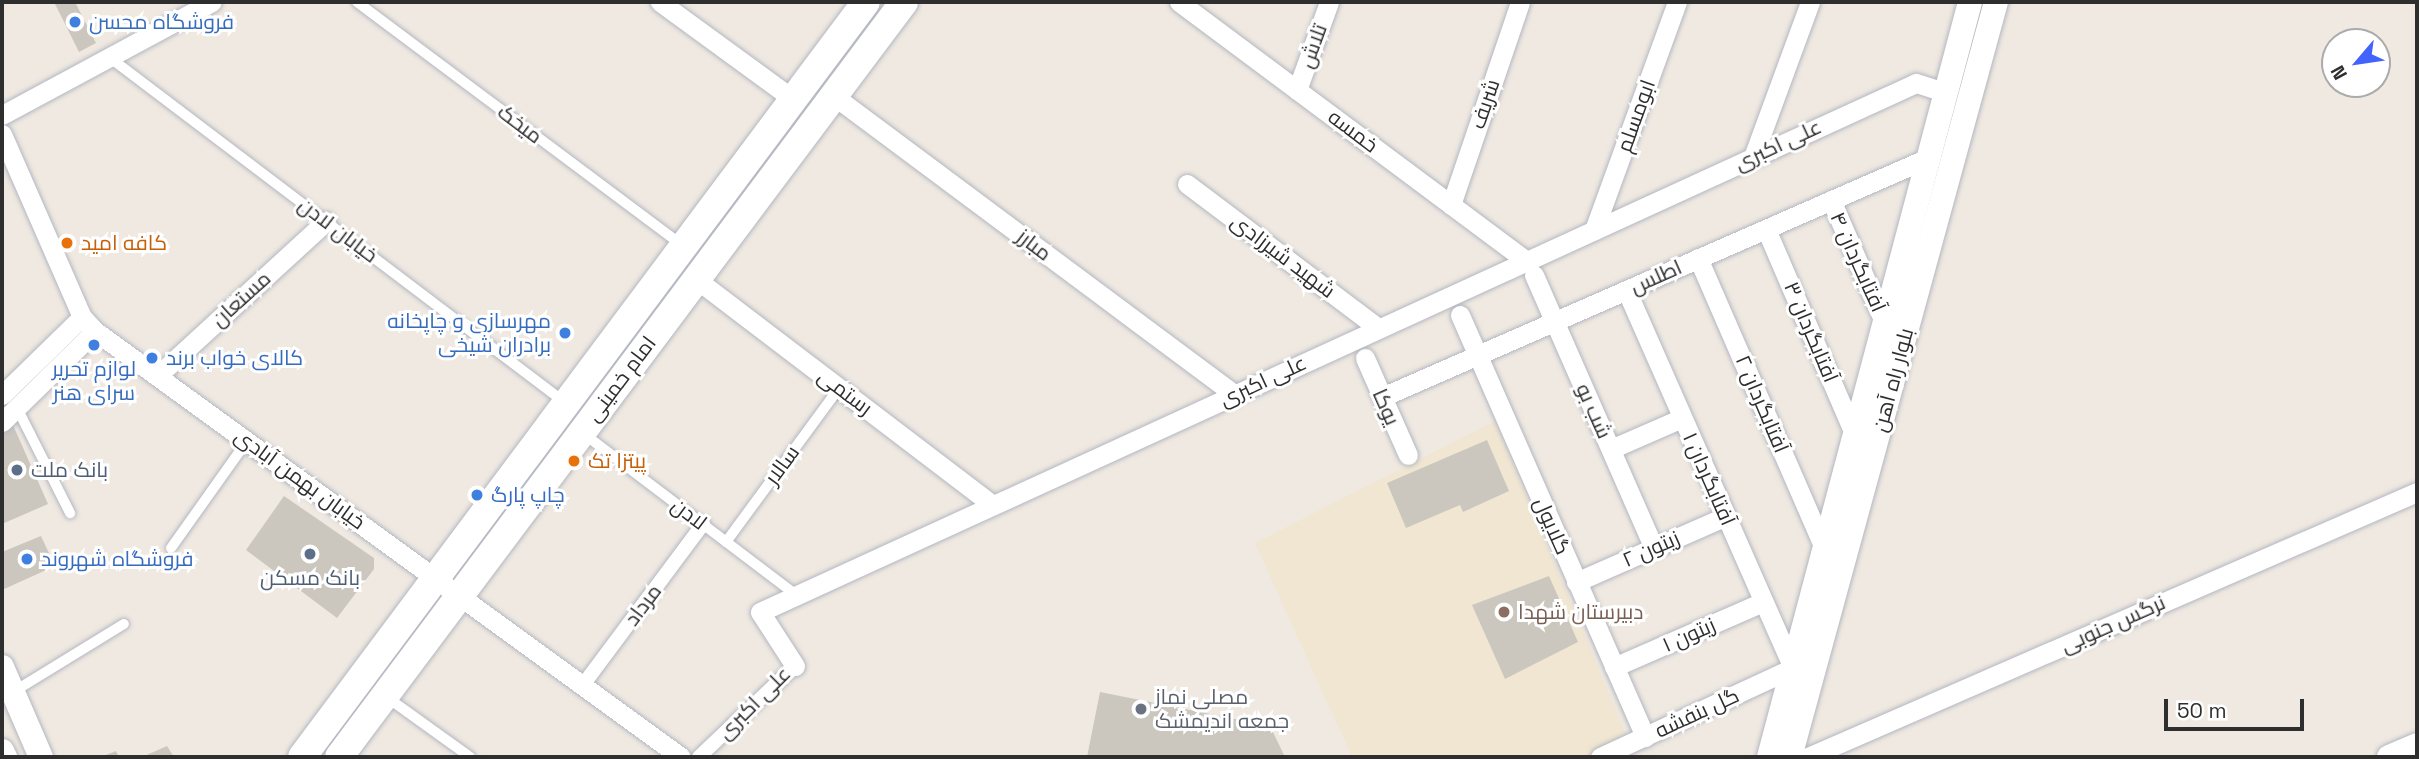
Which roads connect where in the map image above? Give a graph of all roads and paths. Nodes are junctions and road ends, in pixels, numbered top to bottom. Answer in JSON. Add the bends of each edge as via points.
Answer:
{"nodes":[{"id":1,"x":212,"y":2,"type":"edge"},
{"id":2,"x":357,"y":2,"type":"edge"},
{"id":3,"x":660,"y":2,"type":"edge"},
{"id":4,"x":866,"y":2,"type":"edge"},
{"id":5,"x":904,"y":2,"type":"edge"},
{"id":6,"x":1179,"y":2,"type":"edge"},
{"id":7,"x":1329,"y":2,"type":"edge"},
{"id":8,"x":1520,"y":2,"type":"edge"},
{"id":9,"x":1677,"y":2,"type":"edge"},
{"id":10,"x":1810,"y":2,"type":"edge"},
{"id":11,"x":1970,"y":2,"type":"edge"},
{"id":12,"x":1996,"y":2,"type":"edge"},
{"id":13,"x":109,"y":57,"type":"junction"},
{"id":14,"x":1297,"y":90,"type":"junction"},
{"id":15,"x":1947,"y":93,"type":"junction"},
{"id":16,"x":834,"y":96,"type":"junction"},
{"id":17,"x":793,"y":99,"type":"junction"},
{"id":18,"x":2,"y":115,"type":"edge"},
{"id":19,"x":2,"y":134,"type":"edge"},
{"id":20,"x":1753,"y":157,"type":"junction"},
{"id":21,"x":1930,"y":157,"type":"junction"},
{"id":22,"x":1187,"y":184,"type":"dead end"},
{"id":23,"x":1831,"y":200,"type":"junction"},
{"id":24,"x":1451,"y":205,"type":"junction"},
{"id":25,"x":326,"y":222,"type":"junction"},
{"id":26,"x":1766,"y":229,"type":"junction"},
{"id":27,"x":1594,"y":230,"type":"junction"},
{"id":28,"x":683,"y":247,"type":"junction"},
{"id":29,"x":1699,"y":258,"type":"junction"},
{"id":30,"x":1531,"y":268,"type":"junction"},
{"id":31,"x":696,"y":279,"type":"junction"},
{"id":32,"x":1626,"y":290,"type":"junction"},
{"id":33,"x":1460,"y":315,"type":"dead end"},
{"id":34,"x":1555,"y":321,"type":"junction"},
{"id":35,"x":89,"y":324,"type":"junction"},
{"id":36,"x":1885,"y":324,"type":"junction"},
{"id":37,"x":1378,"y":328,"type":"junction"},
{"id":38,"x":1477,"y":355,"type":"junction"},
{"id":39,"x":1365,"y":358,"type":"dead end"},
{"id":40,"x":157,"y":376,"type":"junction"},
{"id":41,"x":839,"y":388,"type":"junction"},
{"id":42,"x":1234,"y":394,"type":"junction"},
{"id":43,"x":2,"y":395,"type":"edge"},
{"id":44,"x":1382,"y":397,"type":"junction"},
{"id":45,"x":566,"y":404,"type":"junction"},
{"id":46,"x":17,"y":408,"type":"junction"},
{"id":47,"x":1682,"y":418,"type":"junction"},
{"id":48,"x":2,"y":422,"type":"edge"},
{"id":49,"x":582,"y":432,"type":"junction"},
{"id":50,"x":1855,"y":436,"type":"junction"},
{"id":51,"x":247,"y":441,"type":"junction"},
{"id":52,"x":1611,"y":449,"type":"junction"},
{"id":53,"x":1408,"y":455,"type":"dead end"},
{"id":54,"x":2417,"y":492,"type":"edge"},
{"id":55,"x":993,"y":505,"type":"junction"},
{"id":56,"x":70,"y":513,"type":"dead end"},
{"id":57,"x":1726,"y":516,"type":"junction"},
{"id":58,"x":703,"y":524,"type":"junction"},
{"id":59,"x":726,"y":542,"type":"junction"},
{"id":60,"x":171,"y":548,"type":"dead end"},
{"id":61,"x":1654,"y":548,"type":"junction"},
{"id":62,"x":1825,"y":550,"type":"junction"},
{"id":63,"x":436,"y":578,"type":"junction"},
{"id":64,"x":1576,"y":582,"type":"junction"},
{"id":65,"x":460,"y":594,"type":"junction"},
{"id":66,"x":796,"y":595,"type":"junction"},
{"id":67,"x":1763,"y":602,"type":"junction"},
{"id":68,"x":124,"y":624,"type":"dead end"},
{"id":69,"x":795,"y":666,"type":"joint"},
{"id":70,"x":2,"y":667,"type":"edge"},
{"id":71,"x":1614,"y":667,"type":"junction"},
{"id":72,"x":1793,"y":668,"type":"junction"},
{"id":73,"x":583,"y":685,"type":"junction"},
{"id":74,"x":13,"y":692,"type":"junction"},
{"id":75,"x":385,"y":696,"type":"junction"},
{"id":76,"x":1645,"y":737,"type":"junction"},
{"id":77,"x":2417,"y":745,"type":"edge"},
{"id":78,"x":2,"y":751,"type":"edge"},
{"id":79,"x":5,"y":757,"type":"edge"},
{"id":80,"x":41,"y":757,"type":"edge"},
{"id":81,"x":302,"y":757,"type":"edge"},
{"id":82,"x":339,"y":757,"type":"edge"},
{"id":83,"x":470,"y":757,"type":"edge"},
{"id":84,"x":681,"y":757,"type":"edge"},
{"id":85,"x":699,"y":757,"type":"edge"},
{"id":86,"x":1600,"y":757,"type":"edge"},
{"id":87,"x":1769,"y":757,"type":"edge"},
{"id":88,"x":1790,"y":757,"type":"edge"},
{"id":89,"x":1808,"y":757,"type":"edge"},
{"id":90,"x":2389,"y":757,"type":"edge"}],
"edges":[{"from":1,"to":13,"type":"street"},
{"from":2,"to":28,"type":"lane","name":"میخک"},
{"from":3,"to":17,"type":"street"},
{"from":4,"to":17,"type":"main road","name":"امام خمینی"},
{"from":5,"to":16,"type":"main road","name":"امام خمینی"},
{"from":6,"to":14,"type":"street","name":"خمسه"},
{"from":7,"to":14,"type":"street","name":"تلاش"},
{"from":8,"to":24,"type":"street","name":"شریف"},
{"from":9,"to":27,"type":"street","name":"ابومسلم"},
{"from":10,"to":20,"type":"street"},
{"from":11,"to":15,"type":"street","name":"بلوار راه آهن"},
{"from":12,"to":88,"type":"street","name":"بلوار راه آهن"},
{"from":13,"to":18,"type":"street"},
{"from":13,"to":25,"type":"lane","name":"خیابان لادن"},
{"from":14,"to":24,"type":"street","name":"خمسه"},
{"from":15,"to":20,"type":"street","name":"علی اکبری","via":[[1916,83]]},
{"from":15,"to":21,"type":"street","name":"بلوار راه آهن"},
{"from":16,"to":31,"type":"main road","name":"امام خمینی"},
{"from":16,"to":42,"type":"street","name":"مبارز"},
{"from":17,"to":28,"type":"main road","name":"امام خمینی"},
{"from":19,"to":35,"type":"street"},
{"from":20,"to":27,"type":"street","name":"علی اکبری"},
{"from":21,"to":23,"type":"street","name":"اطلس"},
{"from":21,"to":36,"type":"street","name":"بلوار راه آهن"},
{"from":22,"to":37,"type":"street","name":"شهید شیرزادی"},
{"from":23,"to":26,"type":"street","name":"اطلس"},
{"from":23,"to":36,"type":"street","name":"آفتابگردان ۴"},
{"from":24,"to":30,"type":"street","name":"خمسه"},
{"from":25,"to":40,"type":"street","name":"مستعان"},
{"from":25,"to":45,"type":"lane","name":"خیابان لادن"},
{"from":26,"to":29,"type":"street","name":"اطلس"},
{"from":26,"to":50,"type":"street","name":"آفتابگردان ۳"},
{"from":27,"to":30,"type":"street","name":"علی اکبری"},
{"from":28,"to":45,"type":"main road","name":"امام خمینی"},
{"from":29,"to":32,"type":"street","name":"اطلس"},
{"from":29,"to":62,"type":"street","name":"آفتابگردان ۲"},
{"from":30,"to":34,"type":"street","name":"شب بو"},
{"from":30,"to":37,"type":"street","name":"علی اکبری"},
{"from":31,"to":41,"type":"street","name":"رستمی"},
{"from":31,"to":49,"type":"main road","name":"امام خمینی"},
{"from":32,"to":34,"type":"street","name":"اطلس"},
{"from":32,"to":47,"type":"street","name":"آفتابگردان ۱"},
{"from":33,"to":38,"type":"street","name":"گلایول"},
{"from":34,"to":38,"type":"street","name":"اطلس"},
{"from":34,"to":52,"type":"street","name":"شب بو"},
{"from":35,"to":40,"type":"street","name":"خیابان بهمن آبادی"},
{"from":35,"to":43,"type":"street"},
{"from":35,"to":46,"type":"street"},
{"from":36,"to":50,"type":"street","name":"بلوار راه آهن"},
{"from":37,"to":42,"type":"street","name":"علی اکبری"},
{"from":38,"to":44,"type":"street","name":"اطلس"},
{"from":38,"to":64,"type":"street","name":"گلایول"},
{"from":39,"to":44,"type":"street","name":"یوکا"},
{"from":40,"to":51,"type":"street","name":"خیابان بهمن آبادی"},
{"from":41,"to":55,"type":"street","name":"رستمی"},
{"from":41,"to":59,"type":"lane","name":"سالار"},
{"from":42,"to":55,"type":"street","name":"علی اکبری"},
{"from":44,"to":53,"type":"street","name":"یوکا"},
{"from":45,"to":63,"type":"main road","name":"امام خمینی"},
{"from":46,"to":48,"type":"street"},
{"from":46,"to":56,"type":"lane"},
{"from":47,"to":52,"type":"street"},
{"from":47,"to":57,"type":"street","name":"آفتابگردان ۱"},
{"from":49,"to":58,"type":"lane","name":"لادن"},
{"from":49,"to":65,"type":"main road","name":"امام خمینی"},
{"from":50,"to":62,"type":"street","name":"بلوار راه آهن"},
{"from":51,"to":60,"type":"lane"},
{"from":51,"to":63,"type":"street","name":"خیابان بهمن آبادی"},
{"from":52,"to":61,"type":"street","name":"شب بو"},
{"from":54,"to":89,"type":"street","name":"نرگس جنوبی"},
{"from":55,"to":66,"type":"street","name":"علی اکبری"},
{"from":57,"to":61,"type":"street","name":"زیتون ۲"},
{"from":57,"to":67,"type":"street","name":"آفتابگردان ۱"},
{"from":58,"to":59,"type":"lane","name":"لادن"},
{"from":58,"to":73,"type":"street","name":"مرداد"},
{"from":59,"to":66,"type":"lane","name":"لادن"},
{"from":61,"to":64,"type":"street","name":"زیتون ۲"},
{"from":62,"to":72,"type":"street","name":"بلوار راه آهن"},
{"from":63,"to":65,"type":"street","name":"خیابان بهمن آبادی"},
{"from":63,"to":81,"type":"main road","name":"امام خمینی"},
{"from":64,"to":71,"type":"street","name":"گلایول"},
{"from":65,"to":73,"type":"street","name":"خیابان بهمن آبادی"},
{"from":65,"to":75,"type":"main road","name":"امام خمینی"},
{"from":66,"to":69,"type":"street","name":"علی اکبری","via":[[760,612]]},
{"from":67,"to":71,"type":"street","name":"زیتون ۱"},
{"from":67,"to":72,"type":"street","name":"آفتابگردان ۱"},
{"from":68,"to":74,"type":"lane"},
{"from":69,"to":85,"type":"street","name":"علی اکبری"},
{"from":70,"to":74,"type":"street"},
{"from":71,"to":76,"type":"street","name":"گلایول"},
{"from":72,"to":76,"type":"street","name":"گل بنفشه"},
{"from":72,"to":87,"type":"street","name":"بلوار راه آهن"},
{"from":73,"to":84,"type":"street","name":"خیابان بهمن آبادی"},
{"from":74,"to":80,"type":"street"},
{"from":75,"to":82,"type":"main road","name":"امام خمینی"},
{"from":75,"to":83,"type":"lane"},
{"from":76,"to":86,"type":"street","name":"گل بنفشه"},
{"from":77,"to":90,"type":"street"},
{"from":78,"to":79,"type":"street"}]}
